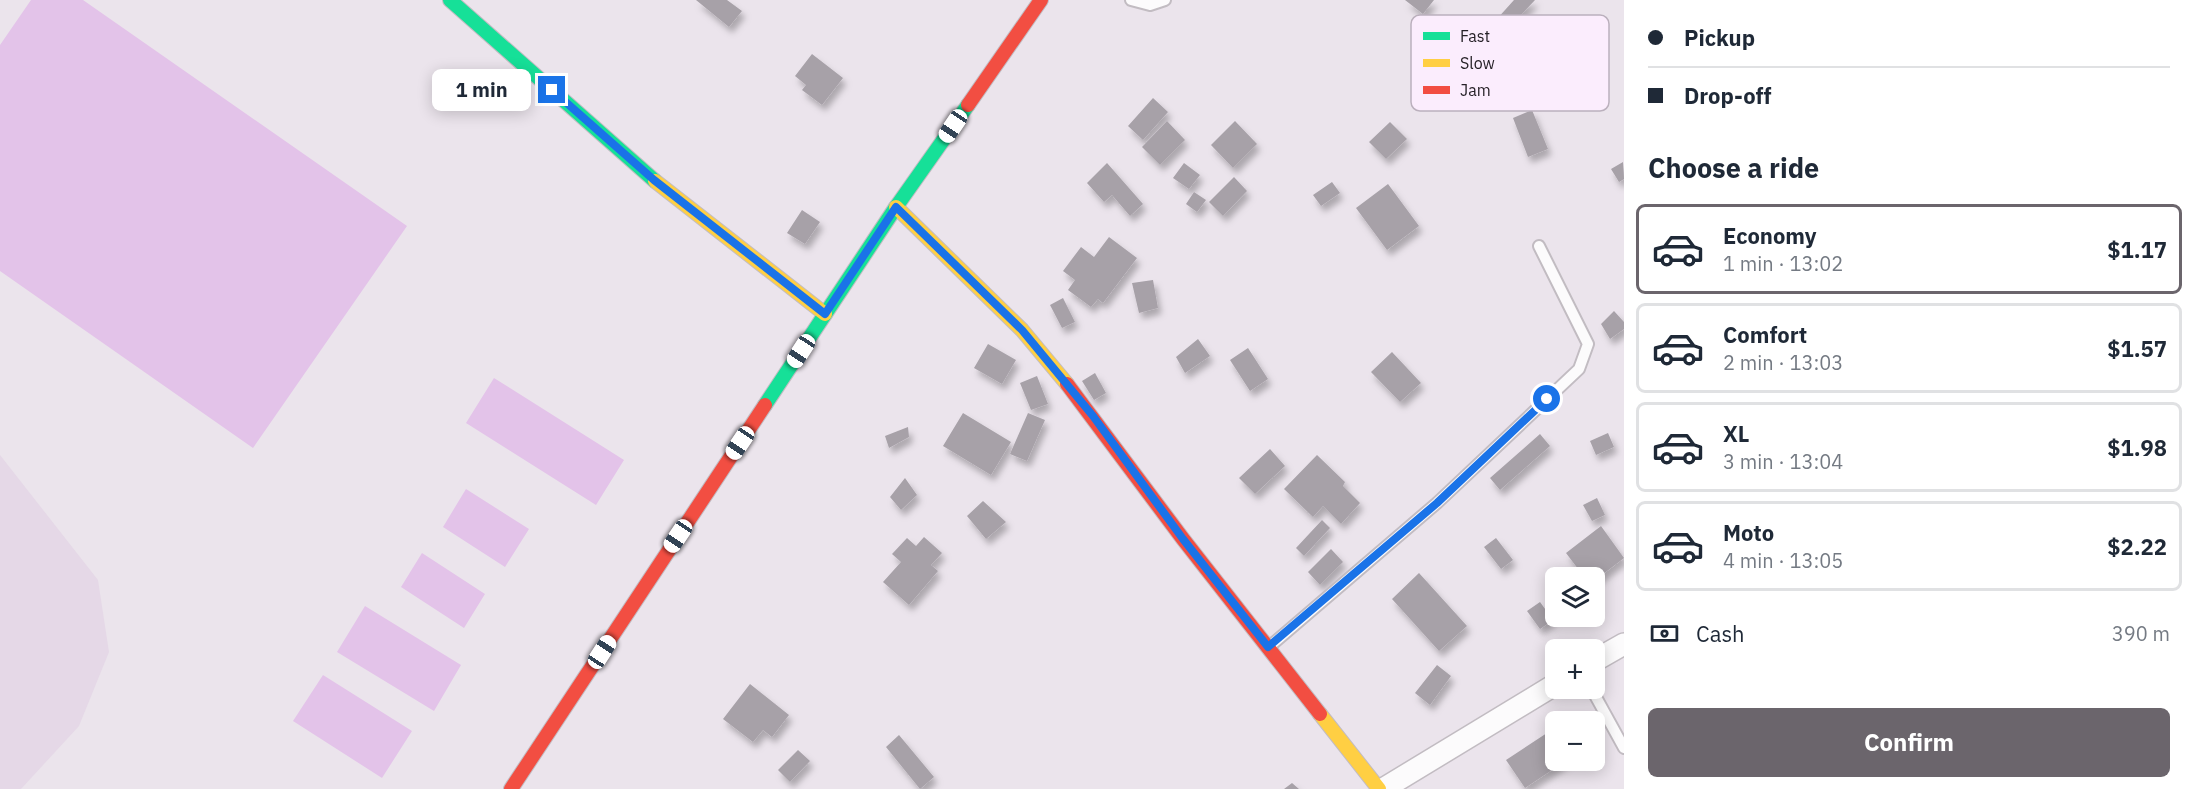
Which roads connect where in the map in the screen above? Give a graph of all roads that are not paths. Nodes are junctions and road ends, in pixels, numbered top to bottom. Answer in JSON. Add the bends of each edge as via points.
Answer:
{"nodes":[{"id":1,"x":450,"y":0,"type":"edge"},
{"id":2,"x":1041,"y":0,"type":"edge"},
{"id":3,"x":1131,"y":0,"type":"edge"},
{"id":4,"x":1165,"y":0,"type":"edge"},
{"id":5,"x":896,"y":207,"type":"junction"},
{"id":6,"x":1539,"y":246,"type":"dead end"},
{"id":7,"x":825,"y":314,"type":"junction"},
{"id":8,"x":1624,"y":644,"type":"edge"},
{"id":9,"x":1268,"y":647,"type":"junction"},
{"id":10,"x":1605,"y":655,"type":"edge"},
{"id":11,"x":1545,"y":691,"type":"edge"},
{"id":12,"x":1597,"y":699,"type":"edge"},
{"id":13,"x":1624,"y":748,"type":"edge"},
{"id":14,"x":512,"y":789,"type":"edge"},
{"id":15,"x":1381,"y":789,"type":"edge"}],
"edges":[{"from":1,"to":7,"type":"street","via":[[654,180]]},
{"from":2,"to":5,"type":"street"},
{"from":3,"to":4,"type":"lane","via":[[1150,5]]},
{"from":5,"to":7,"type":"street"},
{"from":5,"to":9,"type":"street","via":[[1022,330],[1093,416]]},
{"from":6,"to":9,"type":"lane","via":[[1588,344],[1579,369],[1437,503]]},
{"from":7,"to":14,"type":"street"},
{"from":8,"to":10,"type":"street"},
{"from":9,"to":15,"type":"street"},
{"from":11,"to":15,"type":"street"},
{"from":12,"to":13,"type":"lane"}]}
